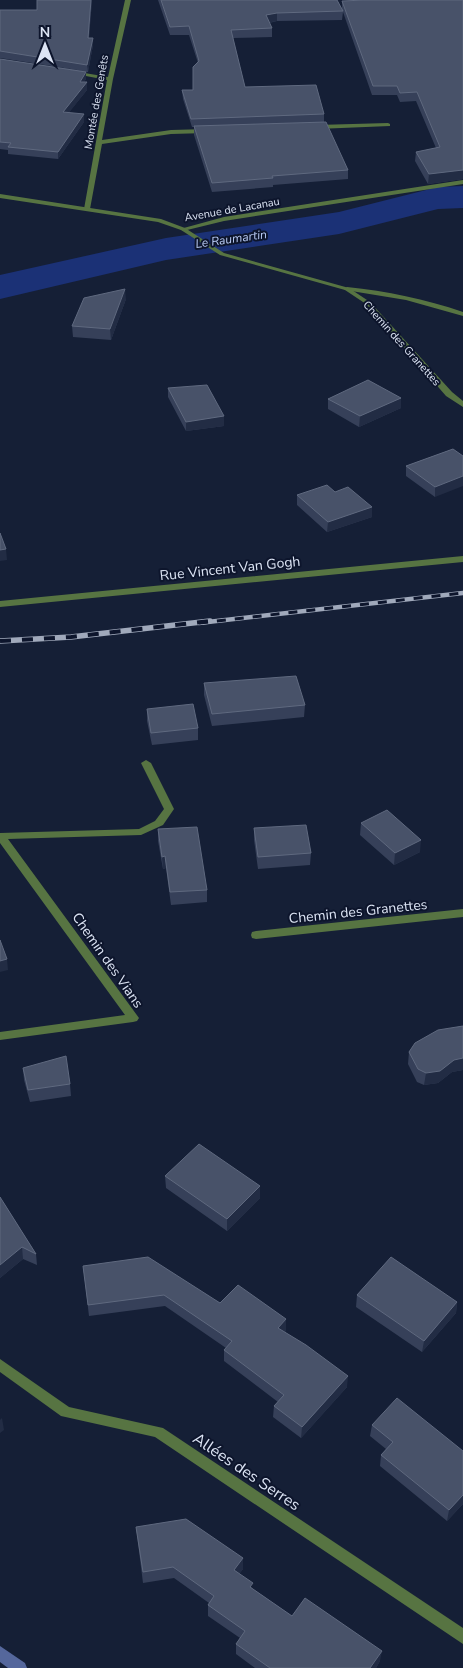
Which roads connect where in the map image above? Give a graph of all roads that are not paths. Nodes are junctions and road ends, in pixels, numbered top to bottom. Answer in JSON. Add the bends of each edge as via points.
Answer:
{"nodes":[{"id":1,"x":128,"y":0,"type":"edge"},
{"id":2,"x":64,"y":72,"type":"edge"},
{"id":3,"x":110,"y":79,"type":"junction"},
{"id":4,"x":388,"y":125,"type":"dead end"},
{"id":5,"x":309,"y":128,"type":"edge"},
{"id":6,"x":210,"y":131,"type":"edge"},
{"id":7,"x":100,"y":142,"type":"junction"},
{"id":8,"x":463,"y":182,"type":"edge"},
{"id":9,"x":463,"y":187,"type":"edge"},
{"id":10,"x":409,"y":191,"type":"junction"},
{"id":11,"x":0,"y":196,"type":"edge"},
{"id":12,"x":87,"y":209,"type":"junction"},
{"id":13,"x":183,"y":229,"type":"junction"},
{"id":14,"x":347,"y":289,"type":"junction"},
{"id":15,"x":463,"y":314,"type":"edge"},
{"id":16,"x":463,"y":405,"type":"edge"},
{"id":17,"x":463,"y":559,"type":"edge"},
{"id":18,"x":0,"y":604,"type":"edge"},
{"id":19,"x":146,"y":763,"type":"dead end"},
{"id":20,"x":0,"y":836,"type":"edge"},
{"id":21,"x":463,"y":914,"type":"edge"},
{"id":22,"x":256,"y":936,"type":"dead end"},
{"id":23,"x":0,"y":1036,"type":"edge"},
{"id":24,"x":0,"y":1365,"type":"edge"},
{"id":25,"x":463,"y":1637,"type":"edge"}],
"edges":[{"from":1,"to":3,"type":"street","name":"Montée des Genêts"},
{"from":2,"to":3,"type":"street"},
{"from":3,"to":7,"type":"street","name":"Montée des Genêts"},
{"from":4,"to":5,"type":"street"},
{"from":6,"to":7,"type":"street","via":[[171,132]]},
{"from":7,"to":12,"type":"street","name":"Montée des Genêts"},
{"from":8,"to":10,"type":"street","name":"Avenue de Lacanau"},
{"from":9,"to":10,"type":"street","name":"Avenue de Lacanau"},
{"from":10,"to":13,"type":"street","name":"Avenue de Lacanau","via":[[224,219]]},
{"from":11,"to":12,"type":"street","name":"Avenue de Lacanau"},
{"from":12,"to":13,"type":"street","name":"Avenue de Lacanau","via":[[159,220]]},
{"from":13,"to":14,"type":"street","name":"Chemin des Granettes","via":[[222,254]]},
{"from":14,"to":15,"type":"street","via":[[375,291]]},
{"from":14,"to":16,"type":"street","name":"Chemin des Granettes","via":[[368,303],[449,394]]},
{"from":17,"to":18,"type":"street","name":"Rue Vincent Van Gogh"},
{"from":19,"to":20,"type":"street","via":[[169,809],[160,823],[141,832]]},
{"from":20,"to":23,"type":"street","name":"Chemin des Vians","via":[[134,1018]]},
{"from":21,"to":22,"type":"street","name":"Chemin des Granettes"},
{"from":24,"to":25,"type":"street","name":"Allées des Serres","via":[[66,1412],[158,1432]]}]}
